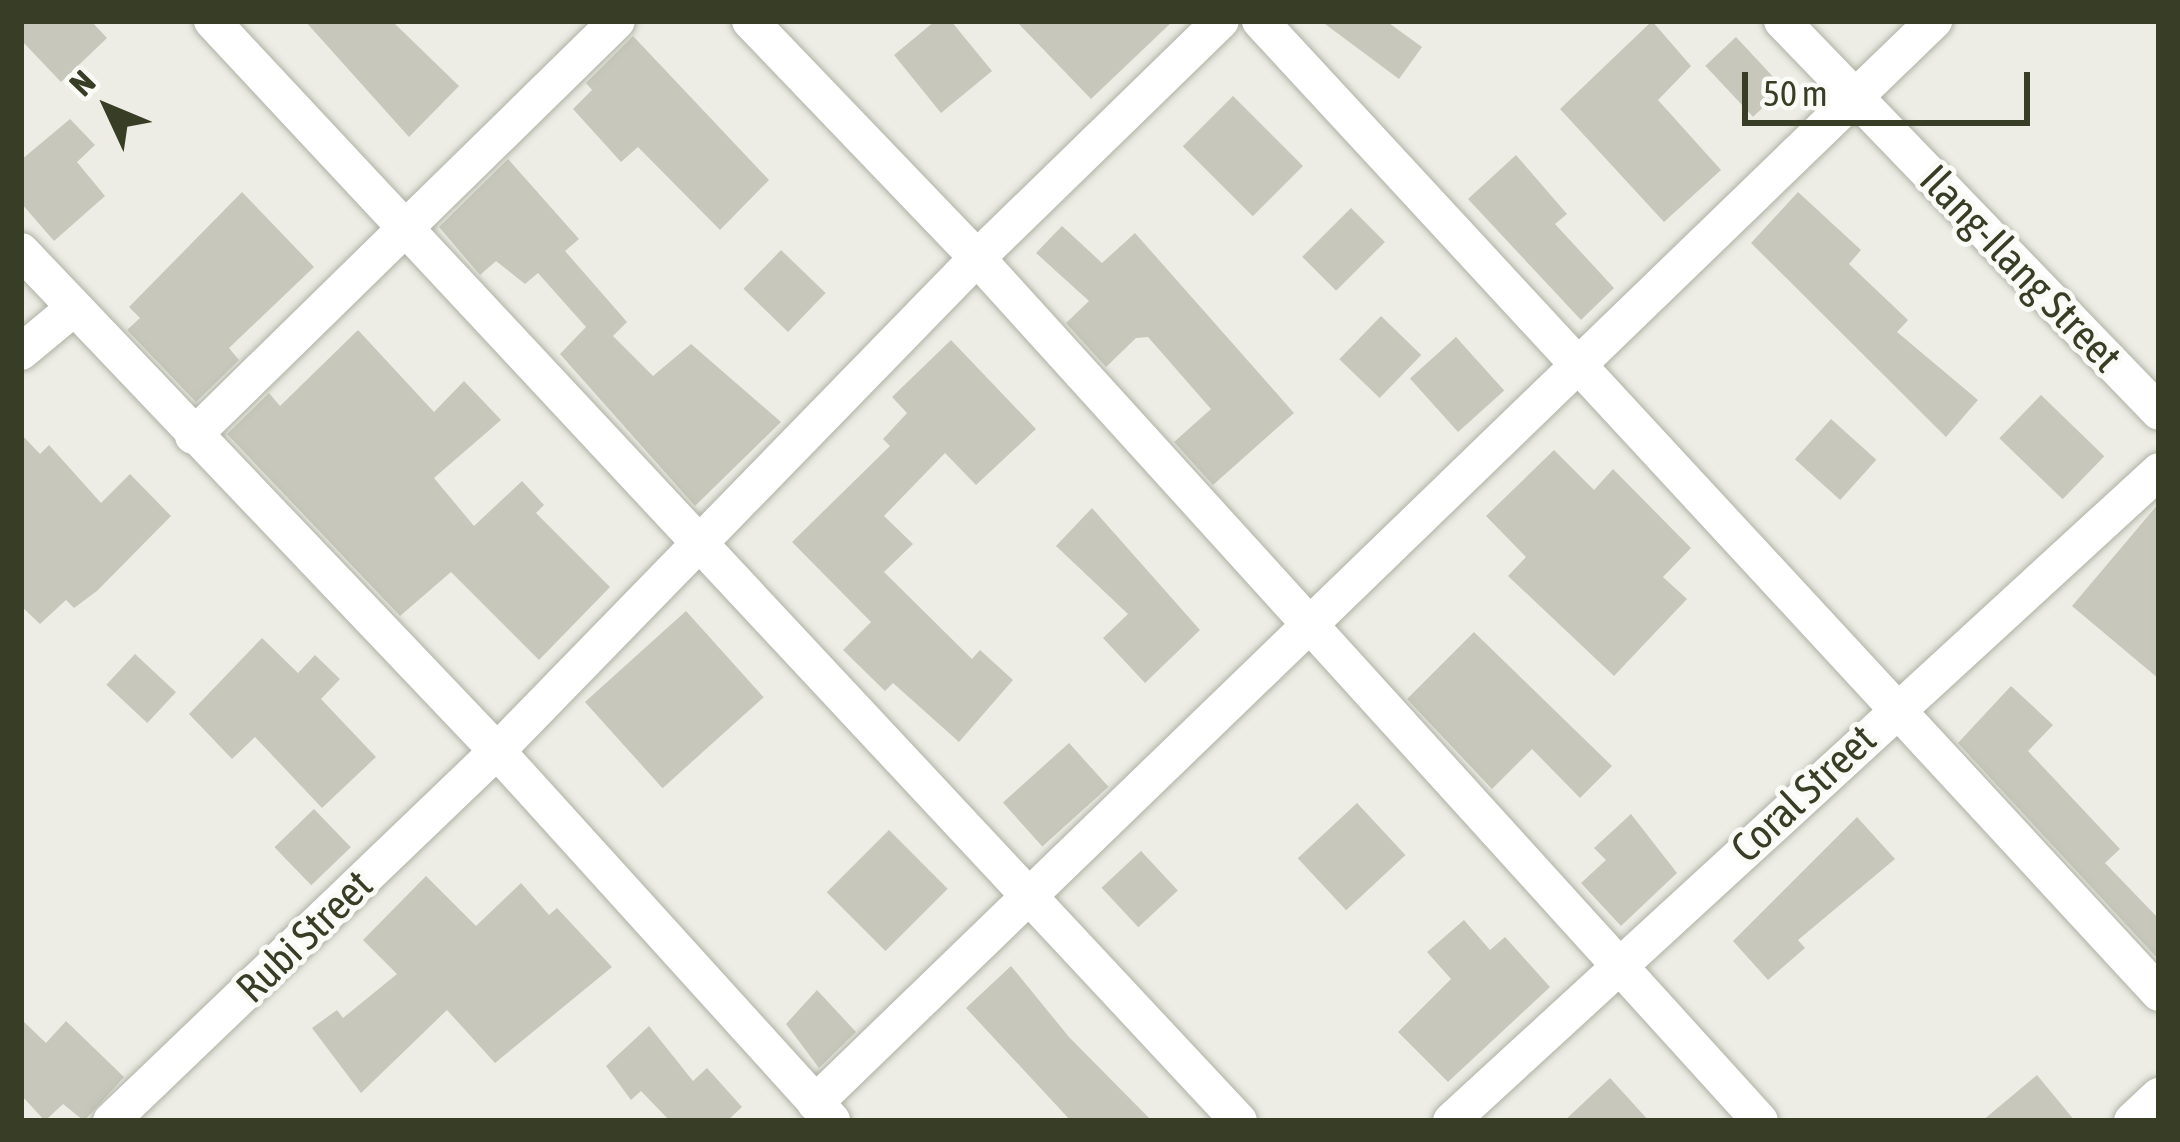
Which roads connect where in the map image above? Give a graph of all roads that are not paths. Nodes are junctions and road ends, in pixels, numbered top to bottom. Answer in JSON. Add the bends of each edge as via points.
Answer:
{"nodes":[{"id":1,"x":212,"y":21,"type":"edge"},
{"id":2,"x":617,"y":21,"type":"edge"},
{"id":3,"x":750,"y":21,"type":"edge"},
{"id":4,"x":1221,"y":21,"type":"edge"},
{"id":5,"x":1260,"y":21,"type":"edge"},
{"id":6,"x":1781,"y":21,"type":"edge"},
{"id":7,"x":1934,"y":21,"type":"edge"},
{"id":8,"x":1857,"y":98,"type":"junction"},
{"id":9,"x":406,"y":224,"type":"junction"},
{"id":10,"x":21,"y":250,"type":"edge"},
{"id":11,"x":977,"y":258,"type":"junction"},
{"id":12,"x":74,"y":308,"type":"junction"},
{"id":13,"x":21,"y":352,"type":"edge"},
{"id":14,"x":1581,"y":361,"type":"junction"},
{"id":15,"x":2159,"y":412,"type":"edge"},
{"id":16,"x":193,"y":436,"type":"junction"},
{"id":17,"x":2159,"y":471,"type":"edge"},
{"id":18,"x":700,"y":544,"type":"junction"},
{"id":19,"x":1307,"y":622,"type":"junction"},
{"id":20,"x":1898,"y":706,"type":"junction"},
{"id":21,"x":497,"y":751,"type":"junction"},
{"id":22,"x":1033,"y":896,"type":"junction"},
{"id":23,"x":1618,"y":963,"type":"junction"},
{"id":24,"x":2159,"y":993,"type":"edge"},
{"id":25,"x":2159,"y":1096,"type":"edge"},
{"id":26,"x":824,"y":1112,"type":"edge"},
{"id":27,"x":111,"y":1121,"type":"edge"},
{"id":28,"x":1239,"y":1121,"type":"edge"},
{"id":29,"x":1451,"y":1121,"type":"edge"},
{"id":30,"x":1760,"y":1121,"type":"edge"},
{"id":31,"x":2132,"y":1121,"type":"edge"}],
"edges":[{"from":1,"to":9,"type":"street"},
{"from":2,"to":9,"type":"street"},
{"from":3,"to":11,"type":"street"},
{"from":4,"to":11,"type":"street","name":"Rubi Street"},
{"from":5,"to":14,"type":"street"},
{"from":6,"to":8,"type":"street","name":"Ilang-Ilang Street"},
{"from":7,"to":8,"type":"street"},
{"from":8,"to":14,"type":"street"},
{"from":8,"to":15,"type":"street","name":"Ilang-Ilang Street"},
{"from":9,"to":16,"type":"street"},
{"from":9,"to":18,"type":"street"},
{"from":10,"to":12,"type":"street"},
{"from":11,"to":18,"type":"street","name":"Rubi Street"},
{"from":11,"to":19,"type":"street"},
{"from":12,"to":13,"type":"street"},
{"from":12,"to":16,"type":"street"},
{"from":14,"to":19,"type":"street"},
{"from":14,"to":20,"type":"street"},
{"from":16,"to":21,"type":"street"},
{"from":17,"to":20,"type":"street","name":"Coral Street"},
{"from":18,"to":21,"type":"street","name":"Rubi Street"},
{"from":18,"to":22,"type":"street"},
{"from":19,"to":22,"type":"street"},
{"from":19,"to":23,"type":"street"},
{"from":20,"to":23,"type":"street","name":"Coral Street"},
{"from":20,"to":24,"type":"street"},
{"from":21,"to":26,"type":"street"},
{"from":21,"to":27,"type":"street","name":"Rubi Street"},
{"from":22,"to":26,"type":"street"},
{"from":22,"to":28,"type":"street"},
{"from":23,"to":29,"type":"street","name":"Coral Street"},
{"from":23,"to":30,"type":"street"},
{"from":25,"to":31,"type":"street"}]}
